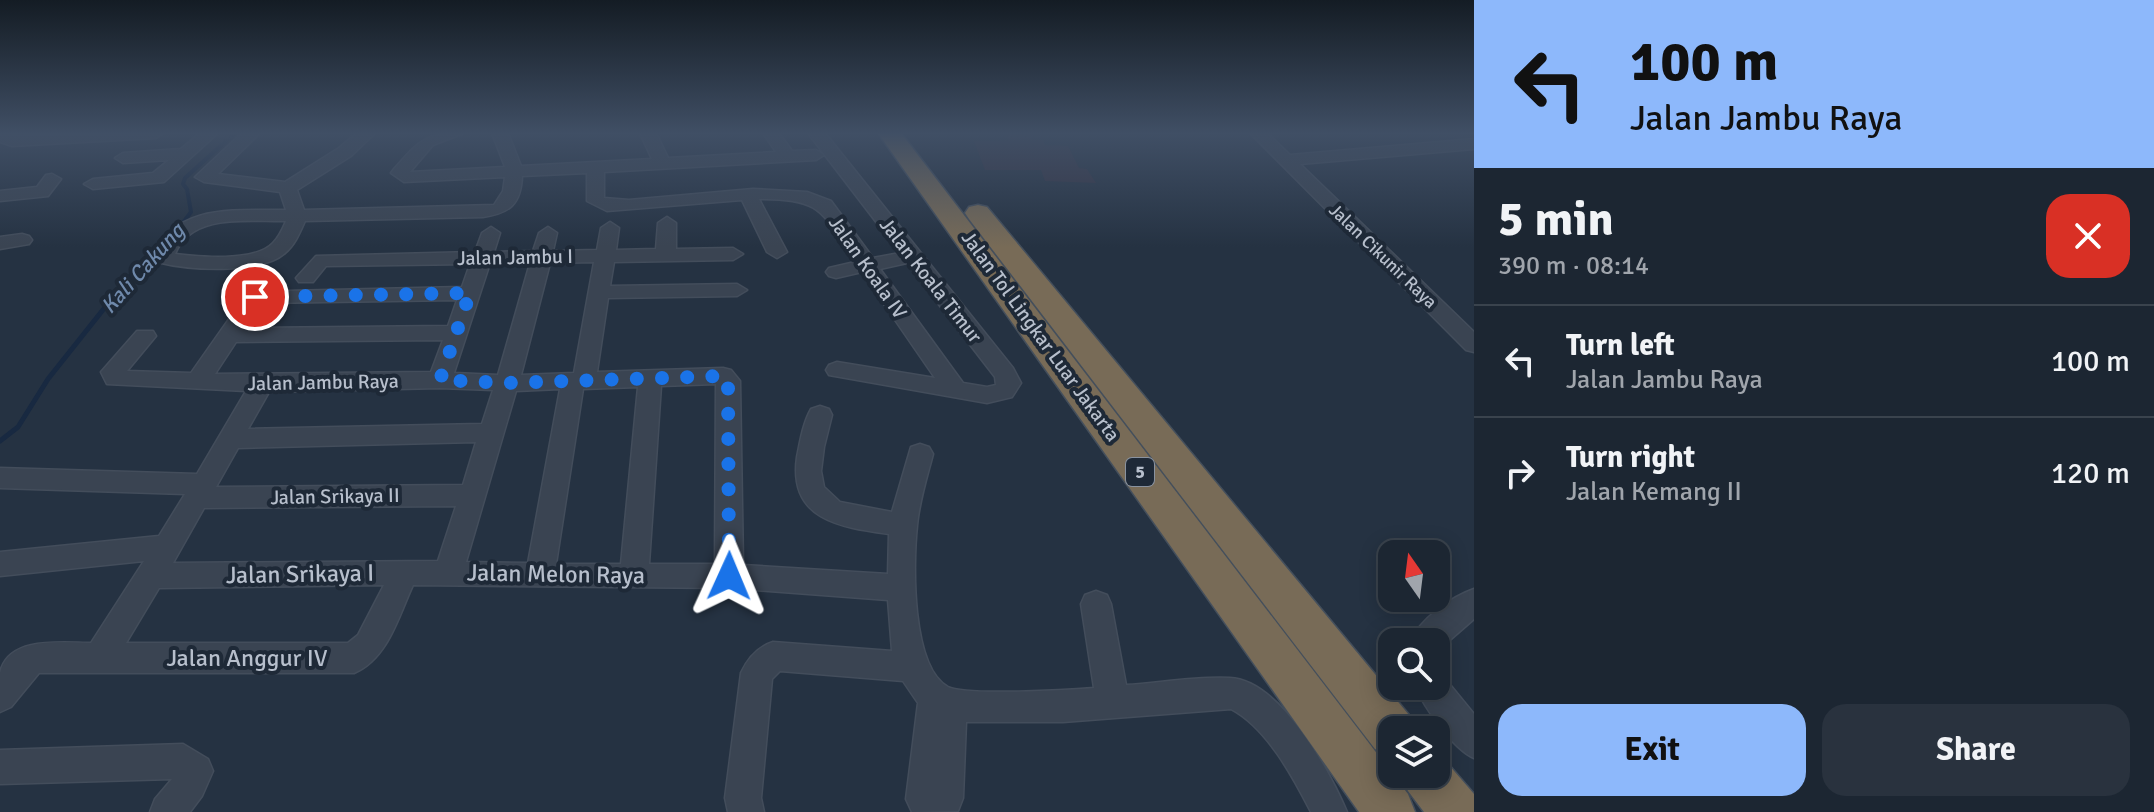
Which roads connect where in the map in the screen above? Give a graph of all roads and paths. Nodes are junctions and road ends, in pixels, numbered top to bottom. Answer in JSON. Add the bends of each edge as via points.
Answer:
{"nodes":[{"id":1,"x":515,"y":170,"type":"edge"},
{"id":2,"x":166,"y":171,"type":"edge"},
{"id":3,"x":211,"y":171,"type":"edge"},
{"id":4,"x":315,"y":171,"type":"edge"},
{"id":5,"x":402,"y":171,"type":"edge"},
{"id":6,"x":502,"y":171,"type":"edge"},
{"id":7,"x":596,"y":171,"type":"edge"},
{"id":8,"x":846,"y":171,"type":"edge"},
{"id":9,"x":917,"y":171,"type":"edge"},
{"id":10,"x":942,"y":171,"type":"edge"},
{"id":11,"x":1296,"y":171,"type":"edge"},
{"id":12,"x":52,"y":179,"type":"dead end"},
{"id":13,"x":93,"y":184,"type":"dead end"},
{"id":14,"x":288,"y":188,"type":"junction"},
{"id":15,"x":748,"y":195,"type":"junction"},
{"id":16,"x":0,"y":196,"type":"edge"},
{"id":17,"x":297,"y":218,"type":"junction"},
{"id":18,"x":667,"y":223,"type":"dead end"},
{"id":19,"x":610,"y":228,"type":"dead end"},
{"id":20,"x":491,"y":233,"type":"dead end"},
{"id":21,"x":548,"y":233,"type":"dead end"},
{"id":22,"x":22,"y":240,"type":"dead end"},
{"id":23,"x":0,"y":243,"type":"edge"},
{"id":24,"x":777,"y":252,"type":"dead end"},
{"id":25,"x":666,"y":254,"type":"junction"},
{"id":26,"x":733,"y":254,"type":"dead end"},
{"id":27,"x":605,"y":255,"type":"junction"},
{"id":28,"x":912,"y":256,"type":"junction"},
{"id":29,"x":541,"y":257,"type":"junction"},
{"id":30,"x":484,"y":258,"type":"junction"},
{"id":31,"x":346,"y":260,"type":"junction"},
{"id":32,"x":867,"y":265,"type":"junction"},
{"id":33,"x":836,"y":272,"type":"dead end"},
{"id":34,"x":306,"y":278,"type":"dead end"},
{"id":35,"x":737,"y":290,"type":"dead end"},
{"id":36,"x":600,"y":292,"type":"junction"},
{"id":37,"x":470,"y":293,"type":"junction"},
{"id":38,"x":325,"y":294,"type":"junction"},
{"id":39,"x":456,"y":333,"type":"junction"},
{"id":40,"x":229,"y":335,"type":"junction"},
{"id":41,"x":145,"y":336,"type":"dead end"},
{"id":42,"x":1474,"y":344,"type":"edge"},
{"id":43,"x":837,"y":370,"type":"dead end"},
{"id":44,"x":650,"y":379,"type":"junction"},
{"id":45,"x":440,"y":380,"type":"junction"},
{"id":46,"x":198,"y":381,"type":"junction"},
{"id":47,"x":578,"y":381,"type":"junction"},
{"id":48,"x":507,"y":383,"type":"junction"},
{"id":49,"x":262,"y":384,"type":"junction"},
{"id":50,"x":957,"y":392,"type":"junction"},
{"id":51,"x":820,"y":415,"type":"dead end"},
{"id":52,"x":492,"y":433,"type":"junction"},
{"id":53,"x":229,"y":439,"type":"junction"},
{"id":54,"x":920,"y":454,"type":"dead end"},
{"id":55,"x":0,"y":478,"type":"edge"},
{"id":56,"x":200,"y":491,"type":"junction"},
{"id":57,"x":474,"y":495,"type":"junction"},
{"id":58,"x":903,"y":525,"type":"junction"},
{"id":59,"x":168,"y":547,"type":"junction"},
{"id":60,"x":0,"y":564,"type":"edge"},
{"id":61,"x":405,"y":572,"type":"junction"},
{"id":62,"x":449,"y":572,"type":"junction"},
{"id":63,"x":634,"y":574,"type":"junction"},
{"id":64,"x":151,"y":576,"type":"junction"},
{"id":65,"x":540,"y":576,"type":"junction"},
{"id":66,"x":729,"y":576,"type":"junction"},
{"id":67,"x":902,"y":588,"type":"junction"},
{"id":68,"x":1474,"y":602,"type":"edge"},
{"id":69,"x":1096,"y":604,"type":"dead end"},
{"id":70,"x":1440,"y":628,"type":"edge"},
{"id":71,"x":99,"y":659,"type":"junction"},
{"id":72,"x":912,"y":667,"type":"junction"},
{"id":73,"x":0,"y":696,"type":"edge"},
{"id":74,"x":1442,"y":700,"type":"edge"},
{"id":75,"x":1113,"y":703,"type":"junction"},
{"id":76,"x":1379,"y":716,"type":"edge"},
{"id":77,"x":1474,"y":741,"type":"edge"},
{"id":78,"x":0,"y":767,"type":"edge"},
{"id":79,"x":1436,"y":788,"type":"edge"},
{"id":80,"x":168,"y":812,"type":"edge"},
{"id":81,"x":746,"y":812,"type":"edge"},
{"id":82,"x":1329,"y":812,"type":"edge"},
{"id":83,"x":1390,"y":812,"type":"edge"},
{"id":84,"x":1456,"y":812,"type":"edge"}],
"edges":[{"from":1,"to":17,"type":"street","via":[[510,196],[500,209]]},
{"from":2,"to":13,"type":"street","via":[[158,178]]},
{"from":3,"to":14,"type":"street","via":[[204,177]]},
{"from":4,"to":14,"type":"street"},
{"from":5,"to":6,"type":"street","via":[[404,177]]},
{"from":7,"to":15,"type":"street","name":"Jalan Koala IV","via":[[594,195],[607,206]]},
{"from":8,"to":28,"type":"street","name":"Jalan Koala Timur"},
{"from":9,"to":83,"type":"highway","name":"Jalan Tol Lingkar Luar Jakarta","number":"5"},
{"from":10,"to":76,"type":"highway","name":"Jalan Tol Lingkar Luar Jakarta","number":"5"},
{"from":11,"to":42,"type":"street","name":"Jalan Cikunir Raya"},
{"from":12,"to":16,"type":"street","via":[[42,192]]},
{"from":14,"to":17,"type":"street"},
{"from":15,"to":24,"type":"street"},
{"from":15,"to":32,"type":"street","name":"Jalan Koala IV","via":[[815,198]]},
{"from":17,"to":17,"type":"street","via":[[203,218],[190,224],[164,258],[258,259],[280,249]]},
{"from":18,"to":25,"type":"street"},
{"from":19,"to":27,"type":"street"},
{"from":20,"to":30,"type":"street"},
{"from":21,"to":29,"type":"street"},
{"from":22,"to":23,"type":"street"},
{"from":25,"to":26,"type":"street","name":"Jalan Jambu I"},
{"from":25,"to":27,"type":"street","name":"Jalan Jambu I"},
{"from":27,"to":29,"type":"street","name":"Jalan Jambu I"},
{"from":27,"to":36,"type":"street"},
{"from":28,"to":32,"type":"street"},
{"from":28,"to":50,"type":"street","name":"Jalan Koala Timur","via":[[1009,383],[1004,391],[987,395]]},
{"from":29,"to":30,"type":"street","name":"Jalan Jambu I"},
{"from":29,"to":48,"type":"street"},
{"from":30,"to":31,"type":"street","name":"Jalan Jambu I"},
{"from":30,"to":37,"type":"street"},
{"from":31,"to":34,"type":"street","name":"Jalan Jambu I","via":[[318,262]]},
{"from":31,"to":38,"type":"street"},
{"from":32,"to":33,"type":"street"},
{"from":32,"to":50,"type":"street","name":"Jalan Koala IV"},
{"from":35,"to":36,"type":"street"},
{"from":36,"to":47,"type":"street"},
{"from":37,"to":38,"type":"street"},
{"from":37,"to":39,"type":"street"},
{"from":38,"to":40,"type":"street","via":[[255,297]]},
{"from":39,"to":40,"type":"street"},
{"from":39,"to":45,"type":"street"},
{"from":40,"to":46,"type":"street"},
{"from":41,"to":46,"type":"street","name":"Jalan Jambu Raya","via":[[118,364],[115,378]]},
{"from":43,"to":50,"type":"street"},
{"from":44,"to":47,"type":"street","name":"Jalan Jambu Raya"},
{"from":44,"to":63,"type":"street"},
{"from":44,"to":66,"type":"street","name":"Jalan Jambu Raya","via":[[723,376],[728,381]]},
{"from":45,"to":48,"type":"street","name":"Jalan Jambu Raya"},
{"from":45,"to":49,"type":"street","name":"Jalan Jambu Raya"},
{"from":46,"to":49,"type":"street","name":"Jalan Jambu Raya"},
{"from":47,"to":48,"type":"street","name":"Jalan Jambu Raya"},
{"from":47,"to":65,"type":"street"},
{"from":48,"to":52,"type":"street"},
{"from":49,"to":53,"type":"street"},
{"from":51,"to":58,"type":"street","via":[[808,453],[809,484],[816,501],[832,513]]},
{"from":52,"to":53,"type":"street"},
{"from":52,"to":57,"type":"street"},
{"from":53,"to":56,"type":"street"},
{"from":54,"to":58,"type":"street"},
{"from":55,"to":56,"type":"street","name":"Jalan Srikaya II"},
{"from":56,"to":57,"type":"street","name":"Jalan Srikaya II"},
{"from":56,"to":59,"type":"street"},
{"from":57,"to":62,"type":"street"},
{"from":58,"to":67,"type":"street"},
{"from":59,"to":60,"type":"street"},
{"from":59,"to":64,"type":"street"},
{"from":61,"to":62,"type":"street","name":"Jalan Srikaya I"},
{"from":61,"to":64,"type":"street","name":"Jalan Srikaya I"},
{"from":61,"to":71,"type":"street","name":"Jalan Anggur IV","via":[[369,645],[354,658]]},
{"from":62,"to":65,"type":"street","name":"Jalan Melon Raya"},
{"from":63,"to":65,"type":"street","name":"Jalan Melon Raya"},
{"from":63,"to":66,"type":"street","name":"Jalan Melon Raya"},
{"from":64,"to":71,"type":"street"},
{"from":66,"to":67,"type":"street","name":"Jalan Melon Raya"},
{"from":67,"to":72,"type":"street"},
{"from":68,"to":70,"type":"street"},
{"from":69,"to":75,"type":"street"},
{"from":71,"to":73,"type":"street","name":"Jalan Anggur IV","via":[[26,662]]},
{"from":72,"to":75,"type":"street","via":[[921,684],[942,701]]},
{"from":72,"to":81,"type":"street","via":[[773,656],[757,673],[743,798]]},
{"from":74,"to":77,"type":"street"},
{"from":75,"to":82,"type":"street","via":[[1233,693],[1246,699],[1266,717]]},
{"from":78,"to":80,"type":"street","via":[[183,761],[196,771]]},
{"from":79,"to":84,"type":"highway"}]}
